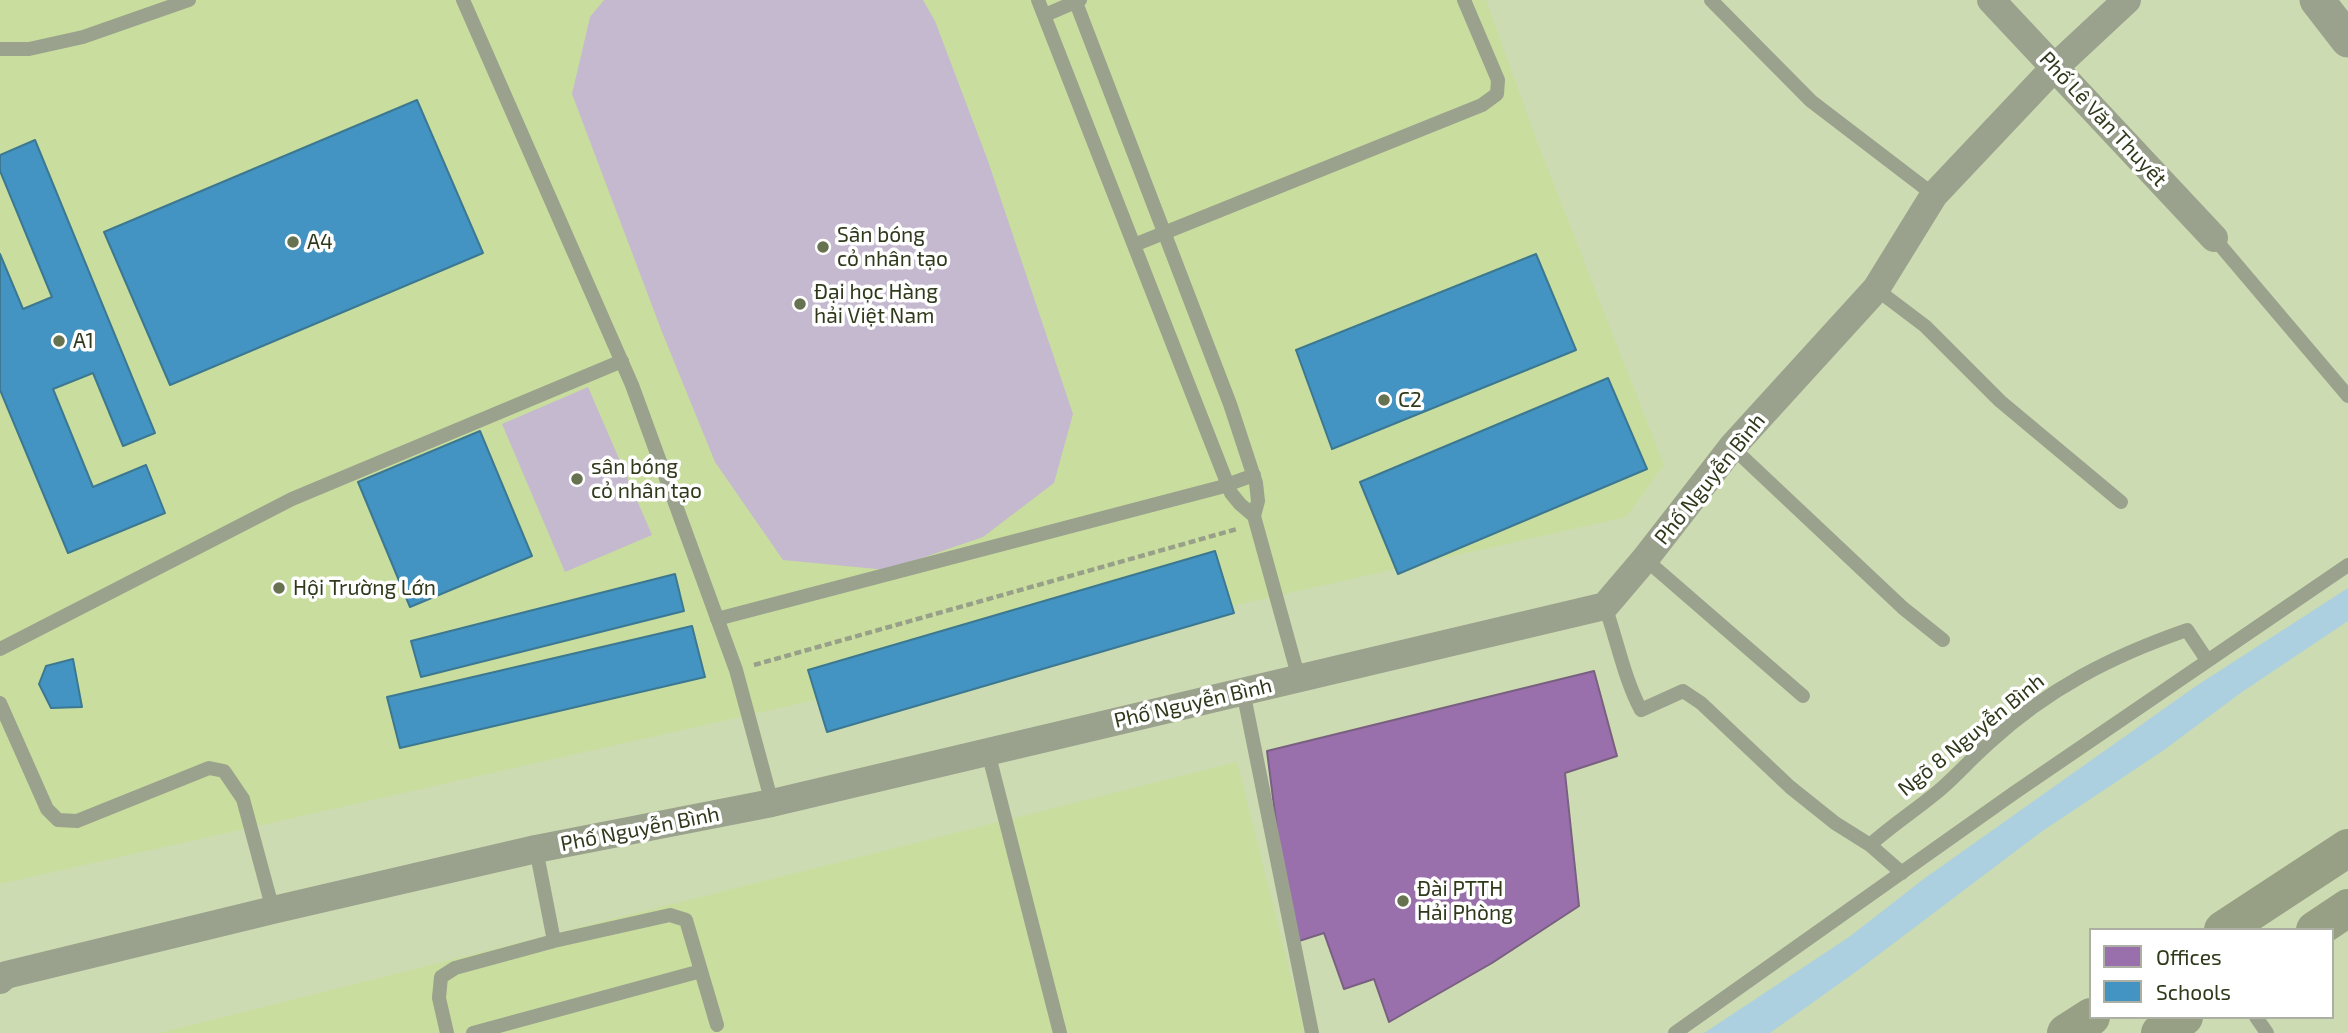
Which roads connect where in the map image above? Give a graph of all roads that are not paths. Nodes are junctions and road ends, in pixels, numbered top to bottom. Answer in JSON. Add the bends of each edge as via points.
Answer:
{"nodes":[{"id":1,"x":189,"y":0,"type":"edge"},
{"id":2,"x":463,"y":0,"type":"edge"},
{"id":3,"x":1038,"y":0,"type":"edge"},
{"id":4,"x":1464,"y":0,"type":"edge"},
{"id":5,"x":1711,"y":0,"type":"edge"},
{"id":6,"x":1992,"y":0,"type":"edge"},
{"id":7,"x":2127,"y":0,"type":"edge"},
{"id":8,"x":2317,"y":0,"type":"edge"},
{"id":9,"x":1077,"y":1,"type":"edge"},
{"id":10,"x":1045,"y":15,"type":"junction"},
{"id":11,"x":2348,"y":40,"type":"edge"},
{"id":12,"x":0,"y":49,"type":"edge"},
{"id":13,"x":2054,"y":68,"type":"junction"},
{"id":14,"x":1934,"y":195,"type":"junction"},
{"id":15,"x":1164,"y":232,"type":"junction"},
{"id":16,"x":2214,"y":238,"type":"joint"},
{"id":17,"x":1134,"y":245,"type":"junction"},
{"id":18,"x":1876,"y":289,"type":"junction"},
{"id":19,"x":622,"y":361,"type":"junction"},
{"id":20,"x":2348,"y":396,"type":"edge"},
{"id":21,"x":1732,"y":447,"type":"junction"},
{"id":22,"x":1254,"y":475,"type":"junction"},
{"id":23,"x":1224,"y":486,"type":"junction"},
{"id":24,"x":2121,"y":502,"type":"dead end"},
{"id":25,"x":1254,"y":516,"type":"junction"},
{"id":26,"x":1645,"y":559,"type":"junction"},
{"id":27,"x":2348,"y":565,"type":"edge"},
{"id":28,"x":1605,"y":606,"type":"junction"},
{"id":29,"x":717,"y":619,"type":"junction"},
{"id":30,"x":1943,"y":640,"type":"dead end"},
{"id":31,"x":0,"y":649,"type":"edge"},
{"id":32,"x":2207,"y":660,"type":"junction"},
{"id":33,"x":1298,"y":679,"type":"junction"},
{"id":34,"x":1243,"y":691,"type":"junction"},
{"id":35,"x":1803,"y":696,"type":"dead end"},
{"id":36,"x":0,"y":703,"type":"edge"},
{"id":37,"x":988,"y":752,"type":"junction"},
{"id":38,"x":772,"y":803,"type":"junction"},
{"id":39,"x":1870,"y":845,"type":"junction"},
{"id":40,"x":2348,"y":848,"type":"edge"},
{"id":41,"x":536,"y":849,"type":"junction"},
{"id":42,"x":1902,"y":873,"type":"junction"},
{"id":43,"x":2348,"y":908,"type":"edge"},
{"id":44,"x":273,"y":910,"type":"junction"},
{"id":45,"x":2226,"y":928,"type":"edge"},
{"id":46,"x":2318,"y":928,"type":"edge"},
{"id":47,"x":554,"y":941,"type":"junction"},
{"id":48,"x":701,"y":971,"type":"junction"},
{"id":49,"x":0,"y":980,"type":"edge"},
{"id":50,"x":2089,"y":1018,"type":"edge"},
{"id":51,"x":2181,"y":1019,"type":"edge"},
{"id":52,"x":717,"y":1025,"type":"dead end"},
{"id":53,"x":447,"y":1033,"type":"edge"},
{"id":54,"x":474,"y":1033,"type":"edge"},
{"id":55,"x":1060,"y":1033,"type":"edge"},
{"id":56,"x":1312,"y":1033,"type":"edge"},
{"id":57,"x":1675,"y":1033,"type":"edge"},
{"id":58,"x":2066,"y":1033,"type":"edge"},
{"id":59,"x":2160,"y":1033,"type":"edge"}],
"edges":[{"from":1,"to":12,"type":"lane","via":[[83,37],[29,50]]},
{"from":2,"to":19,"type":"lane"},
{"from":3,"to":10,"type":"lane"},
{"from":4,"to":15,"type":"lane","via":[[1498,80],[1497,94],[1490,100]]},
{"from":5,"to":14,"type":"lane","via":[[1811,101]]},
{"from":6,"to":13,"type":"street","name":"Phố Lê Văn Thuyết"},
{"from":7,"to":13,"type":"street","name":"Phố Nguyễn Bình"},
{"from":8,"to":11,"type":"street"},
{"from":9,"to":10,"type":"lane"},
{"from":9,"to":15,"type":"lane"},
{"from":10,"to":17,"type":"lane"},
{"from":13,"to":14,"type":"street","name":"Phố Nguyễn Bình"},
{"from":13,"to":16,"type":"street","name":"Phố Lê Văn Thuyết"},
{"from":14,"to":18,"type":"street","name":"Phố Nguyễn Bình"},
{"from":15,"to":17,"type":"lane"},
{"from":15,"to":22,"type":"lane"},
{"from":16,"to":20,"type":"lane"},
{"from":17,"to":23,"type":"lane"},
{"from":18,"to":21,"type":"street","name":"Phố Nguyễn Bình"},
{"from":18,"to":24,"type":"lane","via":[[1925,326],[2000,401]]},
{"from":19,"to":29,"type":"lane"},
{"from":19,"to":31,"type":"lane","via":[[292,499]]},
{"from":21,"to":26,"type":"street","name":"Phố Nguyễn Bình"},
{"from":21,"to":30,"type":"lane"},
{"from":22,"to":23,"type":"lane"},
{"from":22,"to":25,"type":"lane","via":[[1258,501]]},
{"from":23,"to":25,"type":"lane"},
{"from":23,"to":29,"type":"lane"},
{"from":25,"to":33,"type":"lane"},
{"from":26,"to":28,"type":"street","name":"Phố Nguyễn Bình"},
{"from":26,"to":35,"type":"lane"},
{"from":27,"to":32,"type":"lane"},
{"from":28,"to":33,"type":"street","name":"Phố Nguyễn Bình"},
{"from":28,"to":39,"type":"lane","via":[[1641,710],[1683,691],[1790,788]]},
{"from":29,"to":38,"type":"lane","via":[[736,670]]},
{"from":32,"to":39,"type":"lane","name":"Ngõ 8 Nguyễn Bình","via":[[2187,631],[2089,670],[2037,704]]},
{"from":32,"to":42,"type":"lane"},
{"from":33,"to":34,"type":"street","name":"Phố Nguyễn Bình"},
{"from":34,"to":37,"type":"street","name":"Phố Nguyễn Bình"},
{"from":34,"to":56,"type":"lane"},
{"from":36,"to":44,"type":"lane","via":[[47,809],[58,820],[77,821],[209,768],[224,771],[243,799]]},
{"from":37,"to":38,"type":"street","name":"Phố Nguyễn Bình"},
{"from":37,"to":55,"type":"lane"},
{"from":38,"to":41,"type":"street","name":"Phố Nguyễn Bình"},
{"from":39,"to":42,"type":"lane"},
{"from":40,"to":45,"type":"highway"},
{"from":41,"to":44,"type":"street","name":"Phố Nguyễn Bình"},
{"from":41,"to":47,"type":"lane"},
{"from":42,"to":57,"type":"lane"},
{"from":43,"to":46,"type":"highway"},
{"from":44,"to":49,"type":"street","name":"Phố Nguyễn Bình"},
{"from":47,"to":48,"type":"lane","via":[[670,915],[687,920]]},
{"from":47,"to":53,"type":"lane","via":[[455,968],[441,977],[439,998]]},
{"from":48,"to":52,"type":"lane"},
{"from":48,"to":54,"type":"lane"},
{"from":50,"to":58,"type":"highway"},
{"from":51,"to":59,"type":"highway"}]}
